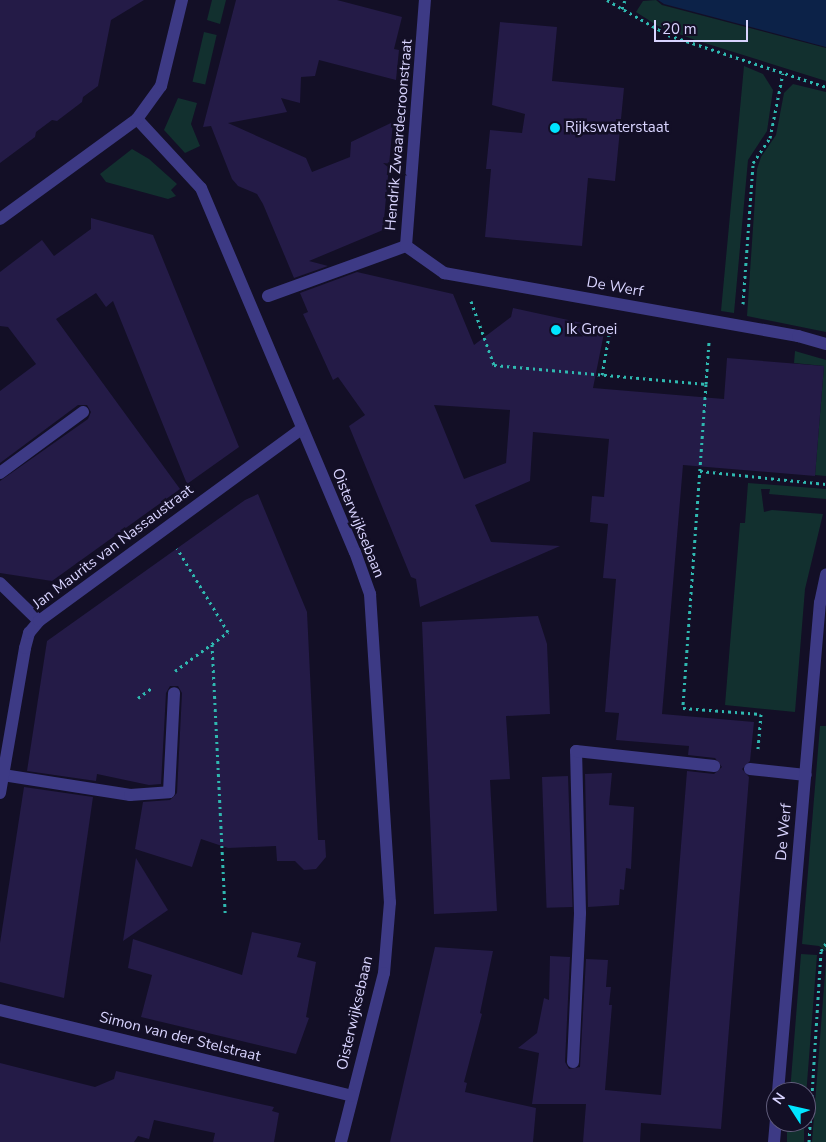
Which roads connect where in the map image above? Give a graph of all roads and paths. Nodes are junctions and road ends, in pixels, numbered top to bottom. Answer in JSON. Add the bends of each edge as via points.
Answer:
{"nodes":[{"id":1,"x":182,"y":0,"type":"edge"},
{"id":2,"x":425,"y":0,"type":"edge"},
{"id":3,"x":607,"y":0,"type":"edge"},
{"id":4,"x":625,"y":0,"type":"edge"},
{"id":5,"x":622,"y":9,"type":"junction"},
{"id":6,"x":783,"y":73,"type":"junction"},
{"id":7,"x":826,"y":86,"type":"edge"},
{"id":8,"x":137,"y":118,"type":"junction"},
{"id":9,"x":0,"y":219,"type":"edge"},
{"id":10,"x":406,"y":246,"type":"junction"},
{"id":11,"x":462,"y":277,"type":"junction"},
{"id":12,"x":268,"y":296,"type":"dead end"},
{"id":13,"x":614,"y":303,"type":"junction"},
{"id":14,"x":710,"y":320,"type":"junction"},
{"id":15,"x":743,"y":327,"type":"junction"},
{"id":16,"x":826,"y":344,"type":"edge"},
{"id":17,"x":602,"y":375,"type":"junction"},
{"id":18,"x":706,"y":384,"type":"junction"},
{"id":19,"x":83,"y":412,"type":"dead end"},
{"id":20,"x":301,"y":429,"type":"junction"},
{"id":21,"x":700,"y":471,"type":"junction"},
{"id":22,"x":0,"y":473,"type":"edge"},
{"id":23,"x":826,"y":484,"type":"edge"},
{"id":24,"x":164,"y":529,"type":"junction"},
{"id":25,"x":826,"y":574,"type":"edge"},
{"id":26,"x":0,"y":583,"type":"edge"},
{"id":27,"x":39,"y":621,"type":"junction"},
{"id":28,"x":212,"y":644,"type":"junction"},
{"id":29,"x":168,"y":676,"type":"dead end"},
{"id":30,"x":160,"y":682,"type":"dead end"},
{"id":31,"x":174,"y":693,"type":"dead end"},
{"id":32,"x":138,"y":698,"type":"dead end"},
{"id":33,"x":714,"y":766,"type":"dead end"},
{"id":34,"x":753,"y":769,"type":"joint"},
{"id":35,"x":3,"y":775,"type":"junction"},
{"id":36,"x":806,"y":775,"type":"junction"},
{"id":37,"x":0,"y":793,"type":"edge"},
{"id":38,"x":225,"y":914,"type":"dead end"},
{"id":39,"x":826,"y":944,"type":"edge"},
{"id":40,"x":0,"y":1010,"type":"edge"},
{"id":41,"x":573,"y":1062,"type":"dead end"},
{"id":42,"x":779,"y":1082,"type":"edge"},
{"id":43,"x":352,"y":1096,"type":"junction"},
{"id":44,"x":341,"y":1142,"type":"edge"},
{"id":45,"x":808,"y":1142,"type":"edge"}],
"edges":[{"from":1,"to":8,"type":"street","via":[[162,86]]},
{"from":2,"to":10,"type":"street","name":"Hendrik Zwaardecroonstraat","via":[[427,7]]},
{"from":3,"to":5,"type":"path"},
{"from":4,"to":5,"type":"path"},
{"from":5,"to":6,"type":"path","via":[[668,35]]},
{"from":6,"to":7,"type":"path"},
{"from":6,"to":15,"type":"path","via":[[770,138],[752,163]]},
{"from":8,"to":9,"type":"street"},
{"from":8,"to":20,"type":"street","name":"Oisterwijksebaan","via":[[201,188]]},
{"from":10,"to":11,"type":"street","name":"De Werf","via":[[444,273]]},
{"from":10,"to":12,"type":"street","name":"Hendrik Zwaardecroonstraat"},
{"from":11,"to":13,"type":"street","name":"De Werf"},
{"from":11,"to":17,"type":"path","via":[[494,365]]},
{"from":13,"to":14,"type":"street","name":"De Werf"},
{"from":13,"to":17,"type":"path"},
{"from":14,"to":15,"type":"street","name":"De Werf"},
{"from":14,"to":18,"type":"path"},
{"from":15,"to":16,"type":"street","name":"De Werf"},
{"from":17,"to":18,"type":"path"},
{"from":18,"to":21,"type":"path"},
{"from":19,"to":22,"type":"street"},
{"from":20,"to":24,"type":"street","name":"Jan Maurits van Nassaustraat"},
{"from":20,"to":43,"type":"street","name":"Oisterwijksebaan","via":[[370,594],[390,902],[384,973]]},
{"from":21,"to":23,"type":"path"},
{"from":21,"to":34,"type":"path","via":[[683,708],[761,714]]},
{"from":24,"to":27,"type":"street","name":"Jan Maurits van Nassaustraat"},
{"from":24,"to":28,"type":"path","via":[[200,582],[228,632]]},
{"from":25,"to":36,"type":"street","name":"De Werf","via":[[820,603]]},
{"from":26,"to":27,"type":"street"},
{"from":27,"to":35,"type":"street","name":"Jan Maurits van Nassaustraat","via":[[29,633],[25,648]]},
{"from":28,"to":29,"type":"path"},
{"from":28,"to":38,"type":"path"},
{"from":30,"to":32,"type":"path"},
{"from":31,"to":35,"type":"street","via":[[169,792],[130,796]]},
{"from":33,"to":41,"type":"street","via":[[576,751],[580,913]]},
{"from":34,"to":36,"type":"street"},
{"from":35,"to":37,"type":"street","name":"Jan Maurits van Nassaustraat"},
{"from":36,"to":42,"type":"street","name":"De Werf"},
{"from":39,"to":45,"type":"path","via":[[821,951]]},
{"from":40,"to":43,"type":"street","name":"Simon van der Stelstraat"},
{"from":43,"to":44,"type":"street","name":"Oisterwijksebaan"}]}
